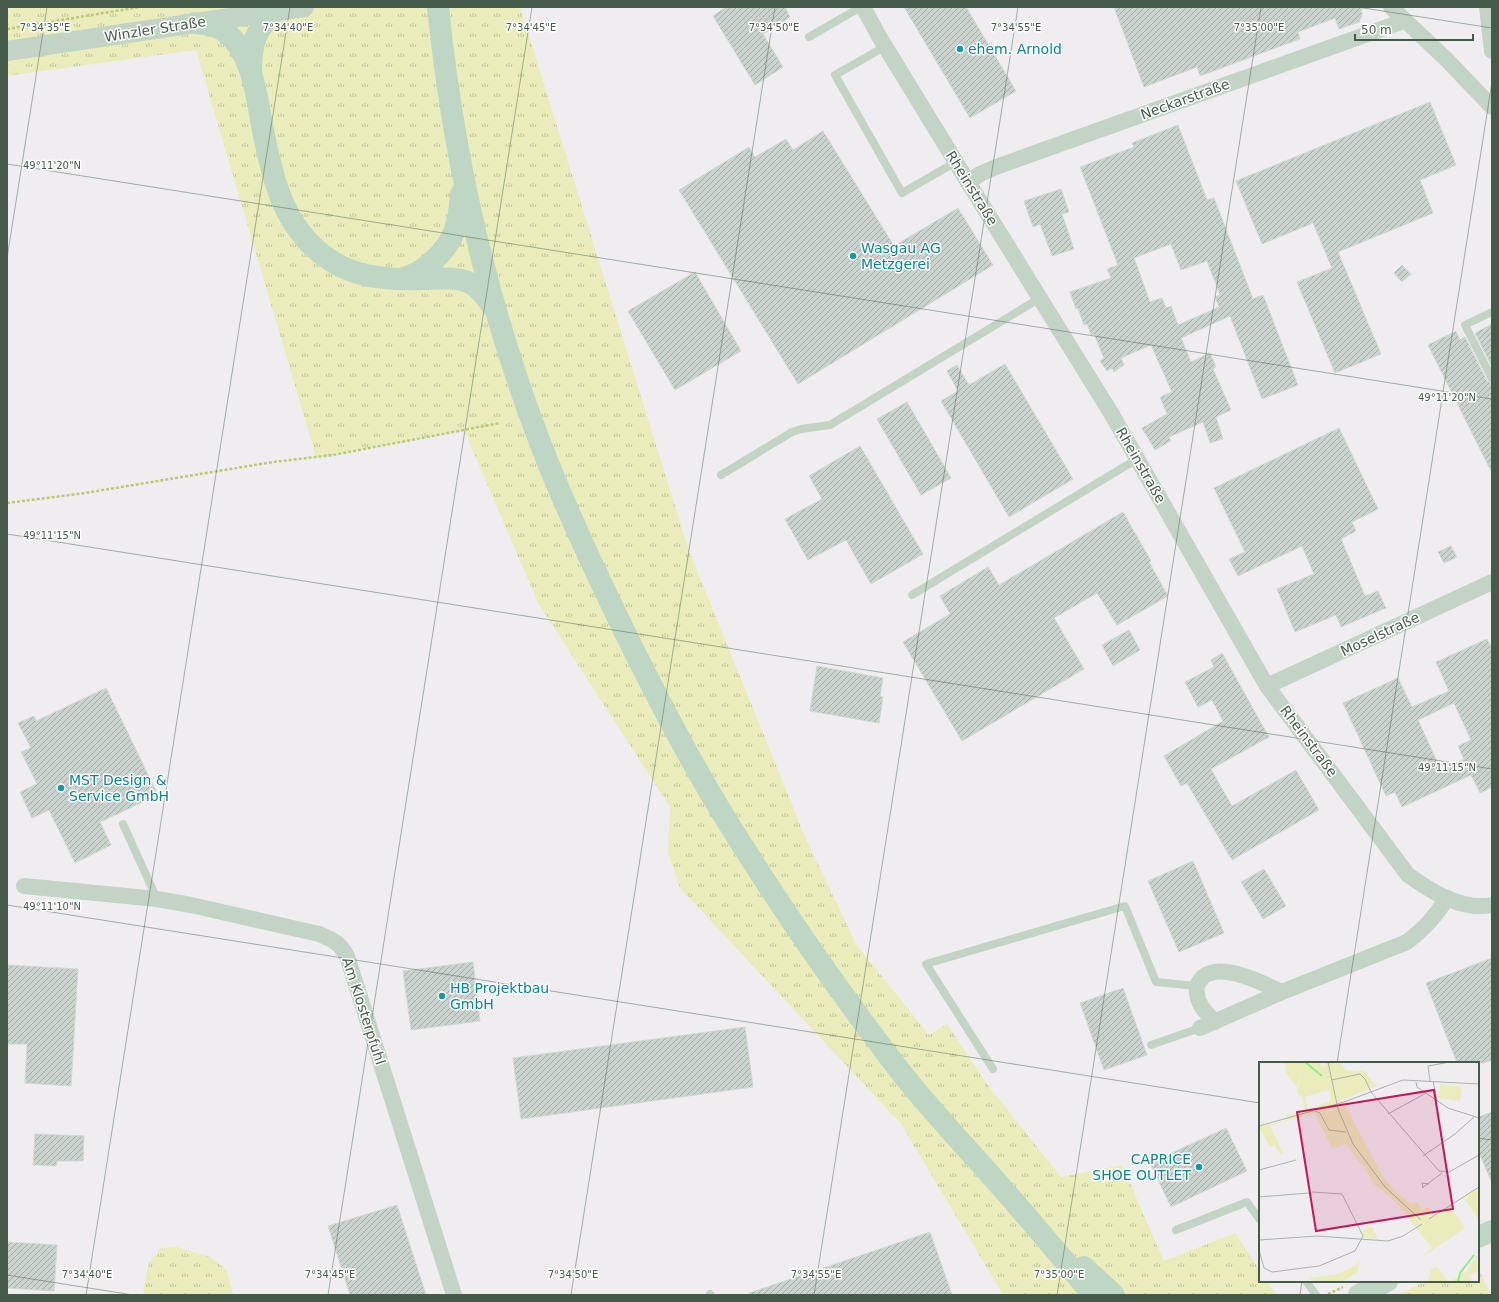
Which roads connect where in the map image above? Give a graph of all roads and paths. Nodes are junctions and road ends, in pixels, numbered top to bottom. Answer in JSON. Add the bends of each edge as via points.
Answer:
{"nodes":[{"id":1,"x":140,"y":7,"type":"edge"},
{"id":2,"x":304,"y":7,"type":"edge"},
{"id":3,"x":438,"y":7,"type":"edge"},
{"id":4,"x":862,"y":7,"type":"edge"},
{"id":5,"x":1391,"y":7,"type":"edge"},
{"id":6,"x":1487,"y":7,"type":"edge"},
{"id":7,"x":275,"y":11,"type":"junction"},
{"id":8,"x":1404,"y":21,"type":"junction"},
{"id":9,"x":195,"y":23,"type":"junction"},
{"id":10,"x":7,"y":29,"type":"edge"},
{"id":11,"x":809,"y":37,"type":"dead end"},
{"id":12,"x":886,"y":46,"type":"junction"},
{"id":13,"x":7,"y":51,"type":"edge"},
{"id":14,"x":1492,"y":51,"type":"edge"},
{"id":15,"x":251,"y":73,"type":"junction"},
{"id":16,"x":1492,"y":107,"type":"edge"},
{"id":17,"x":459,"y":149,"type":"junction"},
{"id":18,"x":956,"y":162,"type":"junction"},
{"id":19,"x":968,"y":182,"type":"junction"},
{"id":20,"x":399,"y":280,"type":"junction"},
{"id":21,"x":1040,"y":298,"type":"junction"},
{"id":22,"x":496,"y":311,"type":"junction"},
{"id":23,"x":1492,"y":312,"type":"edge"},
{"id":24,"x":1492,"y":378,"type":"edge"},
{"id":25,"x":500,"y":422,"type":"dead end"},
{"id":26,"x":1137,"y":459,"type":"junction"},
{"id":27,"x":721,"y":475,"type":"dead end"},
{"id":28,"x":7,"y":503,"type":"edge"},
{"id":29,"x":1492,"y":582,"type":"edge"},
{"id":30,"x":912,"y":595,"type":"dead end"},
{"id":31,"x":1268,"y":686,"type":"junction"},
{"id":32,"x":123,"y":824,"type":"dead end"},
{"id":33,"x":24,"y":886,"type":"dead end"},
{"id":34,"x":1447,"y":898,"type":"junction"},
{"id":35,"x":157,"y":899,"type":"junction"},
{"id":36,"x":1492,"y":905,"type":"edge"},
{"id":37,"x":1197,"y":986,"type":"junction"},
{"id":38,"x":1282,"y":992,"type":"junction"},
{"id":39,"x":1215,"y":1022,"type":"junction"},
{"id":40,"x":1200,"y":1028,"type":"joint"},
{"id":41,"x":1151,"y":1045,"type":"dead end"},
{"id":42,"x":993,"y":1069,"type":"dead end"},
{"id":43,"x":1004,"y":1190,"type":"junction"},
{"id":44,"x":1259,"y":1219,"type":"edge"},
{"id":45,"x":1176,"y":1230,"type":"dead end"},
{"id":46,"x":1492,"y":1231,"type":"edge"},
{"id":47,"x":1479,"y":1237,"type":"edge"},
{"id":48,"x":1307,"y":1282,"type":"edge"},
{"id":49,"x":1383,"y":1282,"type":"edge"},
{"id":50,"x":1353,"y":1290,"type":"edge"},
{"id":51,"x":454,"y":1295,"type":"edge"},
{"id":52,"x":1093,"y":1295,"type":"edge"},
{"id":53,"x":1114,"y":1295,"type":"edge"},
{"id":54,"x":1316,"y":1295,"type":"edge"},
{"id":55,"x":1326,"y":1295,"type":"edge"}],
"edges":[{"from":1,"to":10,"type":"path"},
{"from":2,"to":7,"type":"street","name":"Winzler Straße"},
{"from":3,"to":17,"type":"main road"},
{"from":4,"to":11,"type":"lane"},
{"from":4,"to":12,"type":"street","name":"Rheinstraße"},
{"from":5,"to":8,"type":"street"},
{"from":6,"to":14,"type":"street"},
{"from":7,"to":9,"type":"street","name":"Winzler Straße"},
{"from":7,"to":15,"type":"main road","via":[[264,22],[253,43]]},
{"from":8,"to":16,"type":"street","via":[[1447,60]]},
{"from":8,"to":19,"type":"street","name":"Neckarstraße","via":[[996,167]]},
{"from":9,"to":13,"type":"street","name":"Winzler Straße"},
{"from":9,"to":15,"type":"main road","via":[[216,26],[225,31],[244,54]]},
{"from":12,"to":18,"type":"street","name":"Rheinstraße"},
{"from":12,"to":18,"type":"lane","via":[[835,75],[902,193]]},
{"from":15,"to":20,"type":"main road","via":[[274,176],[284,204],[304,238],[316,250],[347,269],[372,277]]},
{"from":17,"to":20,"type":"main road","via":[[460,210],[454,234],[440,255],[426,267],[413,276]]},
{"from":17,"to":22,"type":"main road","via":[[474,229]]},
{"from":18,"to":19,"type":"street","name":"Rheinstraße"},
{"from":19,"to":21,"type":"street","name":"Rheinstraße"},
{"from":20,"to":22,"type":"main road","via":[[439,279],[469,282],[477,287]]},
{"from":21,"to":26,"type":"street","name":"Rheinstraße"},
{"from":21,"to":27,"type":"lane","via":[[830,425],[792,432]]},
{"from":22,"to":43,"type":"main road","via":[[541,444],[599,579],[677,734],[723,815],[811,950],[861,1019],[903,1075]]},
{"from":23,"to":24,"type":"lane","via":[[1465,325]]},
{"from":25,"to":28,"type":"path","via":[[334,455],[265,463]]},
{"from":26,"to":30,"type":"lane"},
{"from":26,"to":31,"type":"street","name":"Rheinstraße"},
{"from":29,"to":31,"type":"street","name":"Moselstraße"},
{"from":31,"to":34,"type":"street","name":"Rheinstraße","via":[[1408,875],[1426,888]]},
{"from":32,"to":35,"type":"lane"},
{"from":33,"to":35,"type":"street","name":"Am Klosterpfuhl"},
{"from":34,"to":36,"type":"street","name":"Rheinstraße","via":[[1465,904]]},
{"from":34,"to":38,"type":"street","via":[[1424,929],[1407,942]]},
{"from":35,"to":51,"type":"street","name":"Am Klosterpfuhl","via":[[319,934],[341,945],[347,956]]},
{"from":37,"to":38,"type":"street","via":[[1205,976],[1220,972],[1254,979]]},
{"from":37,"to":39,"type":"street","via":[[1200,1003]]},
{"from":37,"to":42,"type":"lane","via":[[1156,982],[1125,906],[926,964]]},
{"from":38,"to":39,"type":"street"},
{"from":39,"to":40,"type":"street"},
{"from":40,"to":41,"type":"lane"},
{"from":43,"to":52,"type":"main road"},
{"from":43,"to":53,"type":"main road"},
{"from":44,"to":45,"type":"lane","via":[[1247,1202]]},
{"from":46,"to":47,"type":"main road"},
{"from":48,"to":54,"type":"lane"},
{"from":49,"to":50,"type":"main road"},
{"from":50,"to":55,"type":"path"}]}
